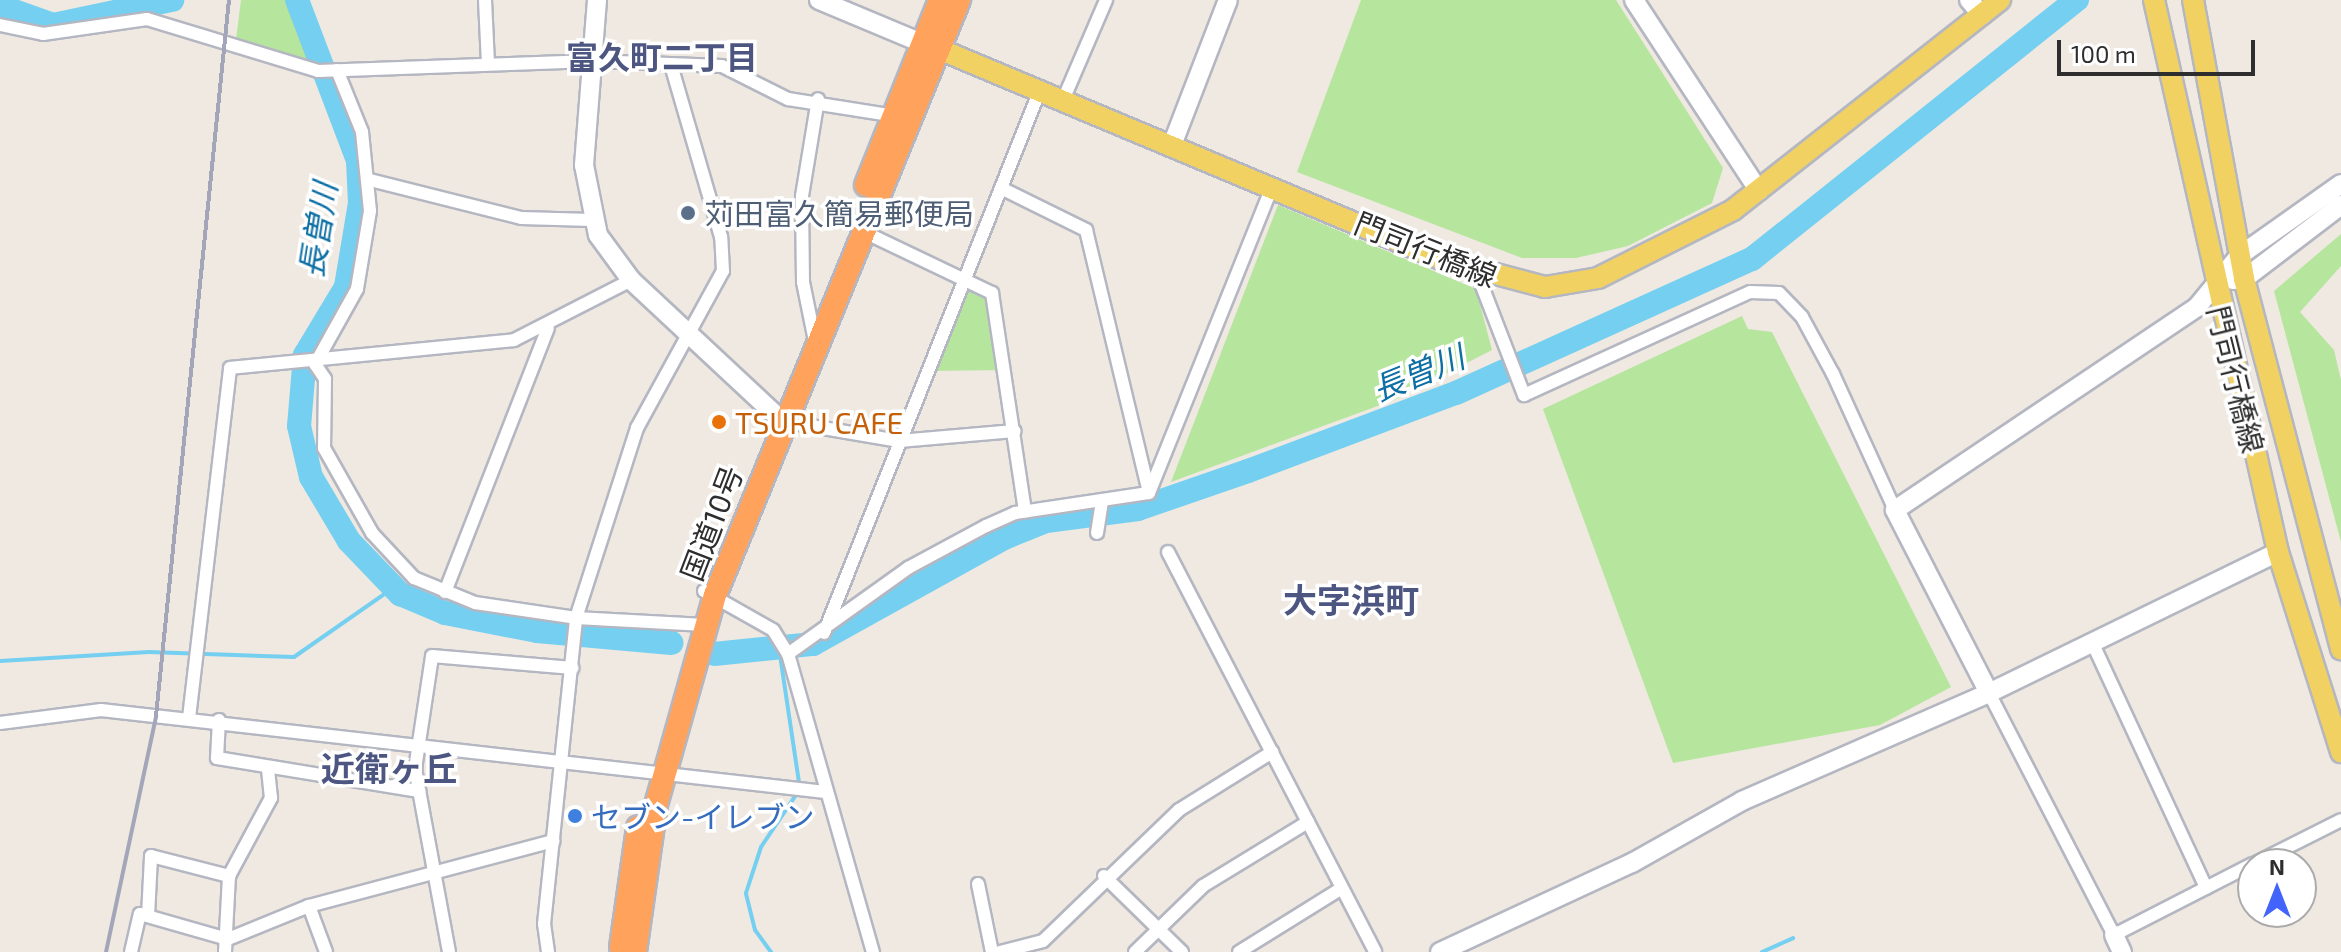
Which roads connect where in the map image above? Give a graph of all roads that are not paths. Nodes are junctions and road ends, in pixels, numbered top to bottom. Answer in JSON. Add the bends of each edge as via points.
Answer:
{"nodes":[{"id":1,"x":485,"y":0,"type":"edge"},
{"id":2,"x":597,"y":0,"type":"edge"},
{"id":3,"x":819,"y":0,"type":"edge"},
{"id":4,"x":940,"y":0,"type":"edge"},
{"id":5,"x":959,"y":0,"type":"edge"},
{"id":6,"x":1106,"y":0,"type":"edge"},
{"id":7,"x":1228,"y":0,"type":"edge"},
{"id":8,"x":1634,"y":0,"type":"edge"},
{"id":9,"x":2000,"y":0,"type":"edge"},
{"id":10,"x":2154,"y":0,"type":"edge"},
{"id":11,"x":2193,"y":0,"type":"edge"},
{"id":12,"x":840,"y":4,"type":"edge"},
{"id":13,"x":1976,"y":8,"type":"edge"},
{"id":14,"x":0,"y":25,"type":"edge"},
{"id":15,"x":931,"y":46,"type":"junction"},
{"id":16,"x":592,"y":61,"type":"junction"},
{"id":17,"x":488,"y":64,"type":"junction"},
{"id":18,"x":672,"y":68,"type":"junction"},
{"id":19,"x":335,"y":70,"type":"junction"},
{"id":20,"x":1040,"y":90,"type":"junction"},
{"id":21,"x":818,"y":99,"type":"junction"},
{"id":22,"x":1063,"y":100,"type":"junction"},
{"id":23,"x":902,"y":119,"type":"junction"},
{"id":24,"x":1172,"y":145,"type":"junction"},
{"id":25,"x":370,"y":180,"type":"junction"},
{"id":26,"x":2341,"y":184,"type":"edge"},
{"id":27,"x":1272,"y":187,"type":"junction"},
{"id":28,"x":1001,"y":188,"type":"junction"},
{"id":29,"x":1759,"y":191,"type":"junction"},
{"id":30,"x":2341,"y":205,"type":"edge"},
{"id":31,"x":592,"y":220,"type":"junction"},
{"id":32,"x":862,"y":231,"type":"junction"},
{"id":33,"x":2239,"y":256,"type":"junction"},
{"id":34,"x":1477,"y":273,"type":"junction"},
{"id":35,"x":965,"y":278,"type":"junction"},
{"id":36,"x":2244,"y":279,"type":"junction"},
{"id":37,"x":631,"y":280,"type":"junction"},
{"id":38,"x":2212,"y":281,"type":"junction"},
{"id":39,"x":811,"y":321,"type":"junction"},
{"id":40,"x":548,"y":328,"type":"junction"},
{"id":41,"x":689,"y":335,"type":"junction"},
{"id":42,"x":816,"y":345,"type":"junction"},
{"id":43,"x":315,"y":364,"type":"junction"},
{"id":44,"x":777,"y":418,"type":"junction"},
{"id":45,"x":1015,"y":431,"type":"junction"},
{"id":46,"x":899,"y":441,"type":"junction"},
{"id":47,"x":1149,"y":493,"type":"junction"},
{"id":48,"x":1101,"y":506,"type":"junction"},
{"id":49,"x":1895,"y":510,"type":"junction"},
{"id":50,"x":1025,"y":512,"type":"junction"},
{"id":51,"x":1097,"y":533,"type":"dead end"},
{"id":52,"x":1168,"y":552,"type":"dead end"},
{"id":53,"x":2278,"y":552,"type":"junction"},
{"id":54,"x":445,"y":592,"type":"junction"},
{"id":55,"x":710,"y":593,"type":"junction"},
{"id":56,"x":576,"y":618,"type":"junction"},
{"id":57,"x":699,"y":625,"type":"junction"},
{"id":58,"x":822,"y":636,"type":"junction"},
{"id":59,"x":2092,"y":642,"type":"junction"},
{"id":60,"x":2341,"y":649,"type":"edge"},
{"id":61,"x":788,"y":654,"type":"junction"},
{"id":62,"x":572,"y":668,"type":"junction"},
{"id":63,"x":1989,"y":693,"type":"junction"},
{"id":64,"x":189,"y":718,"type":"junction"},
{"id":65,"x":219,"y":720,"type":"junction"},
{"id":66,"x":0,"y":723,"type":"edge"},
{"id":67,"x":419,"y":744,"type":"junction"},
{"id":68,"x":1272,"y":752,"type":"junction"},
{"id":69,"x":2341,"y":752,"type":"edge"},
{"id":70,"x":268,"y":767,"type":"junction"},
{"id":71,"x":564,"y":767,"type":"junction"},
{"id":72,"x":657,"y":776,"type":"junction"},
{"id":73,"x":419,"y":791,"type":"junction"},
{"id":74,"x":825,"y":792,"type":"junction"},
{"id":75,"x":2341,"y":820,"type":"edge"},
{"id":76,"x":1308,"y":822,"type":"junction"},
{"id":77,"x":554,"y":841,"type":"junction"},
{"id":78,"x":2285,"y":848,"type":"edge"},
{"id":79,"x":2237,"y":872,"type":"edge"},
{"id":80,"x":435,"y":873,"type":"junction"},
{"id":81,"x":229,"y":876,"type":"junction"},
{"id":82,"x":1104,"y":876,"type":"junction"},
{"id":83,"x":978,"y":884,"type":"dead end"},
{"id":84,"x":1342,"y":888,"type":"junction"},
{"id":85,"x":2206,"y":888,"type":"junction"},
{"id":86,"x":309,"y":906,"type":"junction"},
{"id":87,"x":148,"y":916,"type":"junction"},
{"id":88,"x":1157,"y":928,"type":"junction"},
{"id":89,"x":2118,"y":944,"type":"edge"},
{"id":90,"x":226,"y":946,"type":"edge"},
{"id":91,"x":131,"y":952,"type":"edge"},
{"id":92,"x":326,"y":952,"type":"edge"},
{"id":93,"x":449,"y":952,"type":"edge"},
{"id":94,"x":548,"y":952,"type":"edge"},
{"id":95,"x":621,"y":952,"type":"edge"},
{"id":96,"x":635,"y":952,"type":"edge"},
{"id":97,"x":873,"y":952,"type":"edge"},
{"id":98,"x":992,"y":952,"type":"edge"},
{"id":99,"x":1000,"y":952,"type":"edge"},
{"id":100,"x":1135,"y":952,"type":"edge"},
{"id":101,"x":1182,"y":952,"type":"edge"},
{"id":102,"x":1239,"y":952,"type":"edge"},
{"id":103,"x":1375,"y":952,"type":"edge"},
{"id":104,"x":1440,"y":952,"type":"edge"}],
"edges":[{"from":1,"to":17,"type":"street"},
{"from":2,"to":16,"type":"street"},
{"from":3,"to":12,"type":"street"},
{"from":4,"to":15,"type":"highway","name":"国道10号"},
{"from":5,"to":15,"type":"highway","name":"国道10号"},
{"from":6,"to":22,"type":"street"},
{"from":7,"to":24,"type":"street"},
{"from":8,"to":29,"type":"street"},
{"from":9,"to":13,"type":"main road","name":"門司行橋線"},
{"from":10,"to":38,"type":"main road","name":"門司行橋線"},
{"from":11,"to":33,"type":"main road","name":"門司行橋線"},
{"from":12,"to":15,"type":"street"},
{"from":13,"to":29,"type":"main road","name":"門司行橋線"},
{"from":14,"to":19,"type":"street","via":[[43,34],[147,19],[318,71]]},
{"from":15,"to":20,"type":"main road","name":"門司行橋線"},
{"from":15,"to":23,"type":"highway","name":"国道10号"},
{"from":16,"to":17,"type":"street"},
{"from":16,"to":18,"type":"street"},
{"from":16,"to":31,"type":"street","via":[[584,165]]},
{"from":17,"to":19,"type":"street"},
{"from":18,"to":21,"type":"street","via":[[722,66],[766,92]]},
{"from":18,"to":41,"type":"street","via":[[723,256]]},
{"from":19,"to":25,"type":"street","via":[[362,132]]},
{"from":20,"to":22,"type":"main road","name":"門司行橋線"},
{"from":20,"to":28,"type":"street"},
{"from":21,"to":23,"type":"street"},
{"from":21,"to":39,"type":"street","via":[[802,196]]},
{"from":22,"to":24,"type":"main road","name":"門司行橋線"},
{"from":23,"to":32,"type":"highway","name":"国道10号"},
{"from":23,"to":39,"type":"highway","name":"国道10号"},
{"from":24,"to":27,"type":"main road","name":"門司行橋線"},
{"from":25,"to":31,"type":"street","via":[[521,218]]},
{"from":25,"to":43,"type":"street","via":[[357,289]]},
{"from":26,"to":33,"type":"street"},
{"from":27,"to":34,"type":"main road","name":"門司行橋線"},
{"from":27,"to":47,"type":"street"},
{"from":28,"to":35,"type":"street"},
{"from":28,"to":47,"type":"street","via":[[1086,230]]},
{"from":29,"to":34,"type":"main road","name":"門司行橋線","via":[[1662,250],[1598,278],[1545,287]]},
{"from":30,"to":36,"type":"street"},
{"from":31,"to":37,"type":"street"},
{"from":32,"to":35,"type":"street"},
{"from":32,"to":42,"type":"highway","name":"国道10号"},
{"from":33,"to":36,"type":"main road","name":"門司行橋線"},
{"from":33,"to":38,"type":"street"},
{"from":34,"to":49,"type":"street","via":[[1524,395],[1750,292],[1779,293],[1802,317],[1833,374]]},
{"from":35,"to":45,"type":"street","via":[[992,293]]},
{"from":35,"to":46,"type":"street"},
{"from":36,"to":38,"type":"street"},
{"from":36,"to":60,"type":"main road","name":"門司行橋線"},
{"from":37,"to":40,"type":"street"},
{"from":37,"to":41,"type":"street"},
{"from":38,"to":49,"type":"street","via":[[2197,307]]},
{"from":38,"to":53,"type":"main road","name":"門司行橋線"},
{"from":39,"to":42,"type":"street"},
{"from":39,"to":44,"type":"highway","name":"国道10号"},
{"from":40,"to":43,"type":"street","via":[[514,340]]},
{"from":40,"to":54,"type":"street"},
{"from":41,"to":44,"type":"street"},
{"from":41,"to":56,"type":"street","via":[[637,428]]},
{"from":42,"to":44,"type":"highway","name":"国道10号"},
{"from":43,"to":54,"type":"street","via":[[325,379],[324,448],[331,468],[400,567]]},
{"from":43,"to":64,"type":"street","via":[[230,368]]},
{"from":44,"to":46,"type":"street"},
{"from":44,"to":55,"type":"highway","name":"国道10号"},
{"from":45,"to":46,"type":"street"},
{"from":45,"to":50,"type":"street"},
{"from":46,"to":58,"type":"street"},
{"from":47,"to":48,"type":"street"},
{"from":48,"to":50,"type":"street"},
{"from":48,"to":51,"type":"street"},
{"from":49,"to":63,"type":"street"},
{"from":50,"to":58,"type":"street","via":[[908,568]]},
{"from":52,"to":68,"type":"street"},
{"from":53,"to":59,"type":"street"},
{"from":53,"to":69,"type":"main road","name":"門司行橋線"},
{"from":54,"to":56,"type":"street"},
{"from":55,"to":57,"type":"highway","name":"国道10号"},
{"from":55,"to":61,"type":"street","via":[[773,630]]},
{"from":56,"to":57,"type":"street"},
{"from":56,"to":62,"type":"street"},
{"from":57,"to":72,"type":"highway","name":"国道10号"},
{"from":58,"to":61,"type":"street"},
{"from":59,"to":63,"type":"street"},
{"from":59,"to":85,"type":"street"},
{"from":61,"to":74,"type":"street"},
{"from":62,"to":67,"type":"street","via":[[432,656]]},
{"from":62,"to":71,"type":"street"},
{"from":63,"to":89,"type":"street"},
{"from":63,"to":104,"type":"street","via":[[1742,801],[1632,863]]},
{"from":64,"to":65,"type":"street"},
{"from":64,"to":66,"type":"street","via":[[70,709]]},
{"from":65,"to":67,"type":"street"},
{"from":65,"to":70,"type":"street","via":[[217,758]]},
{"from":67,"to":71,"type":"street"},
{"from":67,"to":73,"type":"street"},
{"from":68,"to":76,"type":"street"},
{"from":68,"to":82,"type":"street","via":[[1179,810]]},
{"from":70,"to":73,"type":"street"},
{"from":70,"to":81,"type":"street","via":[[271,798]]},
{"from":71,"to":72,"type":"street"},
{"from":71,"to":77,"type":"street"},
{"from":72,"to":74,"type":"street"},
{"from":72,"to":95,"type":"highway","name":"国道10号"},
{"from":72,"to":96,"type":"highway","name":"国道10号"},
{"from":73,"to":80,"type":"street"},
{"from":74,"to":97,"type":"street"},
{"from":75,"to":78,"type":"street"},
{"from":76,"to":84,"type":"street"},
{"from":76,"to":88,"type":"street","via":[[1203,886]]},
{"from":77,"to":80,"type":"street"},
{"from":77,"to":94,"type":"street"},
{"from":79,"to":85,"type":"street"},
{"from":80,"to":86,"type":"street"},
{"from":80,"to":93,"type":"street"},
{"from":81,"to":87,"type":"street","via":[[151,856]]},
{"from":81,"to":90,"type":"street"},
{"from":82,"to":88,"type":"street"},
{"from":82,"to":99,"type":"street","via":[[1043,941]]},
{"from":83,"to":98,"type":"street"},
{"from":84,"to":102,"type":"street"},
{"from":84,"to":103,"type":"street"},
{"from":85,"to":89,"type":"street"},
{"from":86,"to":90,"type":"street"},
{"from":86,"to":92,"type":"street"},
{"from":87,"to":90,"type":"street"},
{"from":87,"to":91,"type":"street","via":[[140,914]]},
{"from":88,"to":100,"type":"street"},
{"from":88,"to":101,"type":"street"}]}
